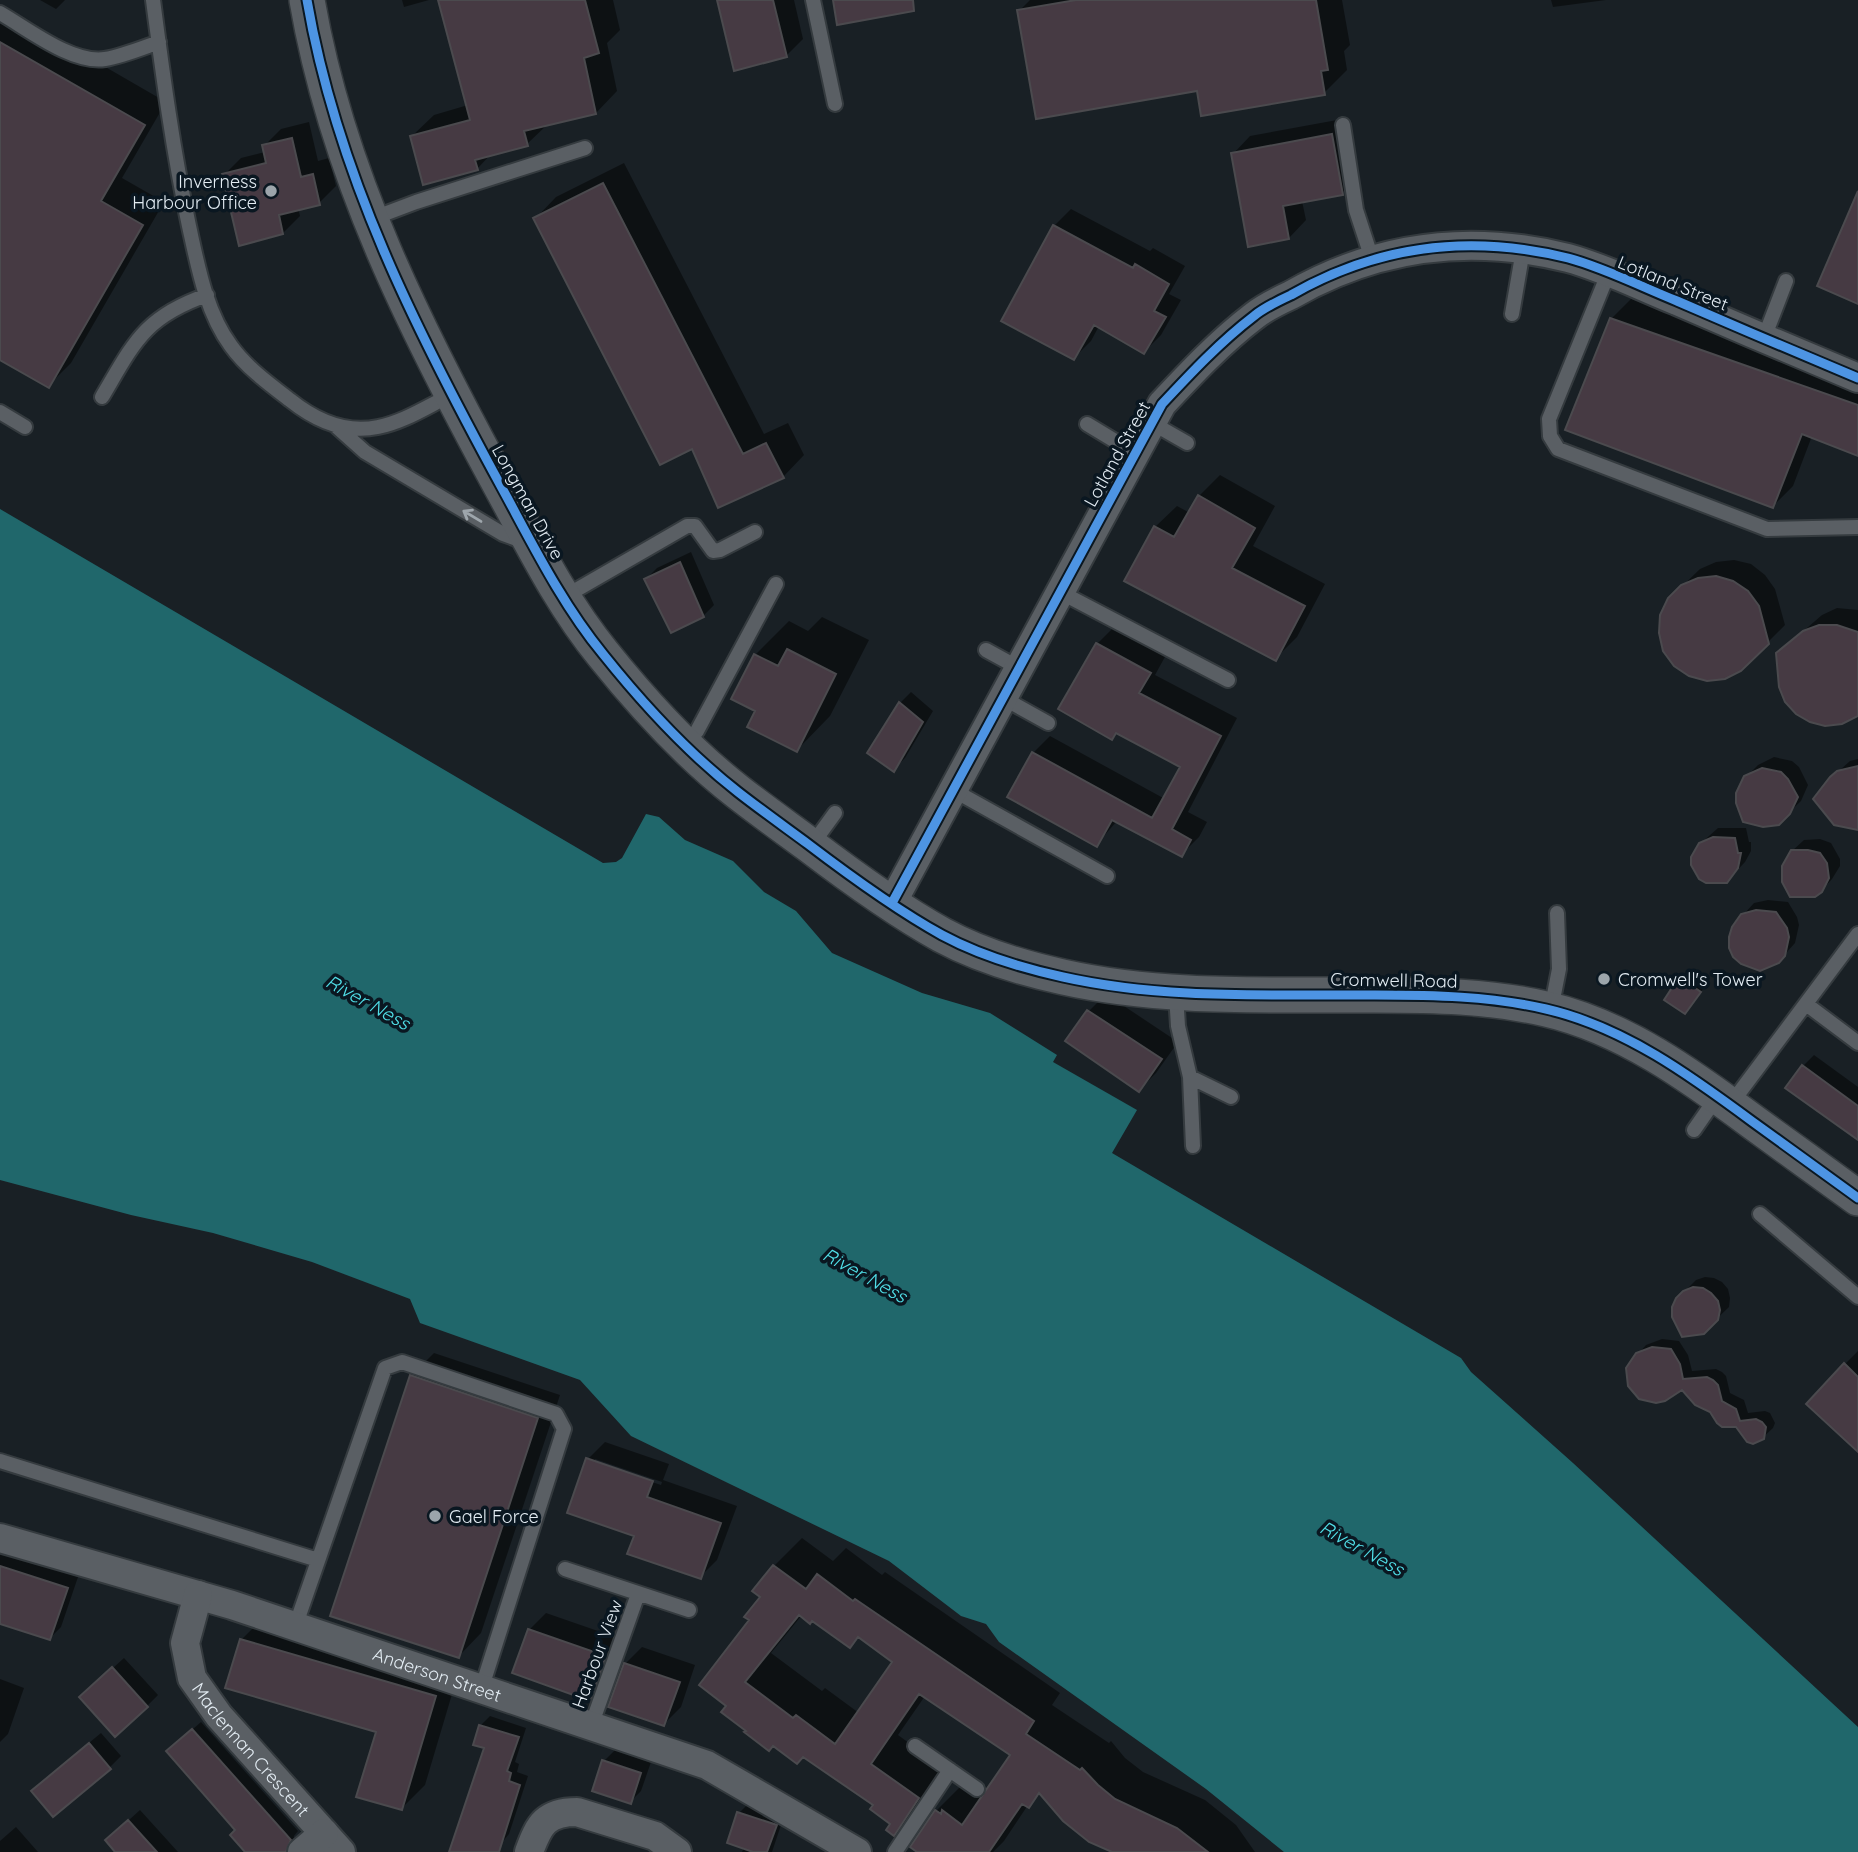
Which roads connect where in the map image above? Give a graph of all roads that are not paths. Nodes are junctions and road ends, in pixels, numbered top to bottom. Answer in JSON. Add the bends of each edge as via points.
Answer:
{"nodes":[{"id":1,"x":153,"y":0,"type":"edge"},
{"id":2,"x":307,"y":0,"type":"edge"},
{"id":3,"x":813,"y":0,"type":"edge"},
{"id":4,"x":0,"y":13,"type":"edge"},
{"id":5,"x":159,"y":42,"type":"junction"},
{"id":6,"x":835,"y":104,"type":"dead end"},
{"id":7,"x":1343,"y":125,"type":"dead end"},
{"id":8,"x":585,"y":148,"type":"dead end"},
{"id":9,"x":370,"y":219,"type":"junction"},
{"id":10,"x":1523,"y":250,"type":"junction"},
{"id":11,"x":1372,"y":259,"type":"junction"},
{"id":12,"x":1608,"y":274,"type":"junction"},
{"id":13,"x":1786,"y":281,"type":"dead end"},
{"id":14,"x":207,"y":295,"type":"junction"},
{"id":15,"x":1512,"y":314,"type":"dead end"},
{"id":16,"x":1763,"y":338,"type":"junction"},
{"id":17,"x":1858,"y":378,"type":"edge"},
{"id":18,"x":452,"y":394,"type":"junction"},
{"id":19,"x":102,"y":397,"type":"dead end"},
{"id":20,"x":0,"y":412,"type":"edge"},
{"id":21,"x":1152,"y":423,"type":"junction"},
{"id":22,"x":1087,"y":424,"type":"dead end"},
{"id":23,"x":26,"y":426,"type":"dead end"},
{"id":24,"x":336,"y":426,"type":"junction"},
{"id":25,"x":1186,"y":443,"type":"dead end"},
{"id":26,"x":1135,"y":453,"type":"junction"},
{"id":27,"x":1858,"y":527,"type":"edge"},
{"id":28,"x":755,"y":532,"type":"dead end"},
{"id":29,"x":533,"y":545,"type":"junction"},
{"id":30,"x":776,"y":584,"type":"dead end"},
{"id":31,"x":1060,"y":592,"type":"junction"},
{"id":32,"x":562,"y":598,"type":"junction"},
{"id":33,"x":986,"y":650,"type":"dead end"},
{"id":34,"x":1019,"y":668,"type":"junction"},
{"id":35,"x":1228,"y":680,"type":"dead end"},
{"id":36,"x":1003,"y":698,"type":"junction"},
{"id":37,"x":1048,"y":723,"type":"dead end"},
{"id":38,"x":685,"y":745,"type":"junction"},
{"id":39,"x":953,"y":790,"type":"junction"},
{"id":40,"x":835,"y":813,"type":"dead end"},
{"id":41,"x":810,"y":846,"type":"junction"},
{"id":42,"x":1107,"y":876,"type":"dead end"},
{"id":43,"x":892,"y":903,"type":"junction"},
{"id":44,"x":1557,"y":913,"type":"dead end"},
{"id":45,"x":1858,"y":934,"type":"edge"},
{"id":46,"x":1853,"y":953,"type":"edge"},
{"id":47,"x":1176,"y":994,"type":"junction"},
{"id":48,"x":1806,"y":1004,"type":"junction"},
{"id":49,"x":1551,"y":1010,"type":"junction"},
{"id":50,"x":1858,"y":1043,"type":"edge"},
{"id":51,"x":1190,"y":1077,"type":"junction"},
{"id":52,"x":1231,"y":1097,"type":"dead end"},
{"id":53,"x":1724,"y":1100,"type":"junction"},
{"id":54,"x":1693,"y":1130,"type":"dead end"},
{"id":55,"x":1193,"y":1146,"type":"dead end"},
{"id":56,"x":1858,"y":1198,"type":"edge"},
{"id":57,"x":1760,"y":1214,"type":"dead end"},
{"id":58,"x":1858,"y":1297,"type":"edge"},
{"id":59,"x":0,"y":1461,"type":"edge"},
{"id":60,"x":0,"y":1538,"type":"edge"},
{"id":61,"x":318,"y":1560,"type":"junction"},
{"id":62,"x":565,"y":1569,"type":"dead end"},
{"id":63,"x":638,"y":1594,"type":"junction"},
{"id":64,"x":198,"y":1595,"type":"junction"},
{"id":65,"x":689,"y":1610,"type":"dead end"},
{"id":66,"x":295,"y":1627,"type":"junction"},
{"id":67,"x":481,"y":1690,"type":"junction"},
{"id":68,"x":591,"y":1726,"type":"junction"},
{"id":69,"x":915,"y":1746,"type":"dead end"},
{"id":70,"x":950,"y":1770,"type":"junction"},
{"id":71,"x":977,"y":1788,"type":"dead end"},
{"id":72,"x":332,"y":1842,"type":"edge"},
{"id":73,"x":302,"y":1852,"type":"edge"},
{"id":74,"x":529,"y":1852,"type":"edge"},
{"id":75,"x":677,"y":1852,"type":"edge"},
{"id":76,"x":857,"y":1852,"type":"edge"},
{"id":77,"x":894,"y":1852,"type":"edge"}],
"edges":[{"from":1,"to":5,"type":"lane"},
{"from":2,"to":9,"type":"street","name":"Longman Drive","via":[[317,56]]},
{"from":3,"to":6,"type":"lane"},
{"from":4,"to":5,"type":"lane","via":[[87,59],[105,59]]},
{"from":5,"to":14,"type":"lane","via":[[176,166]]},
{"from":7,"to":11,"type":"lane","via":[[1356,210]]},
{"from":8,"to":9,"type":"lane"},
{"from":9,"to":18,"type":"street","name":"Longman Drive"},
{"from":10,"to":11,"type":"street","name":"Lotland Street","via":[[1494,245],[1423,248]]},
{"from":10,"to":12,"type":"street","name":"Lotland Street","via":[[1569,259]]},
{"from":10,"to":15,"type":"lane"},
{"from":11,"to":21,"type":"street","name":"Lotland Street","via":[[1315,281],[1256,314],[1205,358],[1162,404]]},
{"from":12,"to":16,"type":"street","name":"Lotland Street"},
{"from":12,"to":27,"type":"lane","via":[[1549,419],[1550,436],[1558,449],[1767,529]]},
{"from":13,"to":16,"type":"lane"},
{"from":14,"to":19,"type":"lane","via":[[169,310],[153,323]]},
{"from":14,"to":24,"type":"lane","via":[[231,347],[298,406]]},
{"from":16,"to":17,"type":"street","name":"Lotland Street"},
{"from":18,"to":24,"type":"lane","via":[[377,427]]},
{"from":18,"to":29,"type":"street","name":"Longman Drive"},
{"from":20,"to":23,"type":"lane"},
{"from":21,"to":25,"type":"lane"},
{"from":21,"to":26,"type":"street","name":"Lotland Street"},
{"from":22,"to":26,"type":"lane"},
{"from":29,"to":24,"type":"lane","one_way":true,"via":[[503,534],[365,452]]},
{"from":26,"to":31,"type":"street","name":"Lotland Street"},
{"from":28,"to":32,"type":"lane","via":[[713,551],[699,529],[687,526]]},
{"from":29,"to":32,"type":"street","name":"Longman Drive"},
{"from":30,"to":38,"type":"lane","via":[[697,731]]},
{"from":31,"to":34,"type":"street","name":"Lotland Street"},
{"from":31,"to":35,"type":"lane"},
{"from":32,"to":38,"type":"street","name":"Longman Drive","via":[[600,651]]},
{"from":33,"to":34,"type":"lane"},
{"from":34,"to":36,"type":"street","name":"Lotland Street"},
{"from":36,"to":37,"type":"lane"},
{"from":36,"to":39,"type":"street","name":"Lotland Street"},
{"from":38,"to":41,"type":"street","name":"Longman Drive"},
{"from":39,"to":42,"type":"lane"},
{"from":39,"to":43,"type":"street","name":"Lotland Street"},
{"from":40,"to":41,"type":"lane"},
{"from":41,"to":43,"type":"street","name":"Longman Drive"},
{"from":43,"to":47,"type":"street","name":"Cromwell Road","via":[[943,935],[1004,962],[1121,989]]},
{"from":44,"to":49,"type":"lane","via":[[1559,969]]},
{"from":45,"to":46,"type":"lane"},
{"from":46,"to":48,"type":"lane"},
{"from":47,"to":49,"type":"street","name":"Cromwell Road","via":[[1452,996]]},
{"from":47,"to":51,"type":"lane"},
{"from":48,"to":50,"type":"lane"},
{"from":48,"to":53,"type":"lane"},
{"from":49,"to":53,"type":"street","name":"Cromwell Road","via":[[1639,1046]]},
{"from":51,"to":52,"type":"lane"},
{"from":51,"to":55,"type":"lane"},
{"from":53,"to":54,"type":"lane"},
{"from":53,"to":56,"type":"street","name":"Cromwell Road"},
{"from":57,"to":58,"type":"lane"},
{"from":59,"to":61,"type":"lane"},
{"from":60,"to":64,"type":"street","name":"Anderson Street"},
{"from":61,"to":66,"type":"lane"},
{"from":61,"to":67,"type":"lane","via":[[385,1368],[402,1362],[556,1414],[564,1429]]},
{"from":62,"to":63,"type":"lane","name":"Harbour View"},
{"from":63,"to":65,"type":"lane","name":"Harbour View"},
{"from":63,"to":68,"type":"lane","name":"Harbour View"},
{"from":64,"to":66,"type":"street","name":"Anderson Street"},
{"from":64,"to":72,"type":"street","name":"Maclennan Crescent","via":[[185,1643],[192,1678],[219,1716]]},
{"from":66,"to":67,"type":"street","name":"Anderson Street"},
{"from":67,"to":68,"type":"street","name":"Anderson Street"},
{"from":68,"to":76,"type":"street","name":"Anderson Street","via":[[707,1765]]},
{"from":69,"to":70,"type":"lane"},
{"from":70,"to":71,"type":"lane"},
{"from":70,"to":77,"type":"lane"},
{"from":72,"to":73,"type":"street"},
{"from":74,"to":75,"type":"street","via":[[541,1824],[551,1816],[578,1812],[655,1836]]}]}
